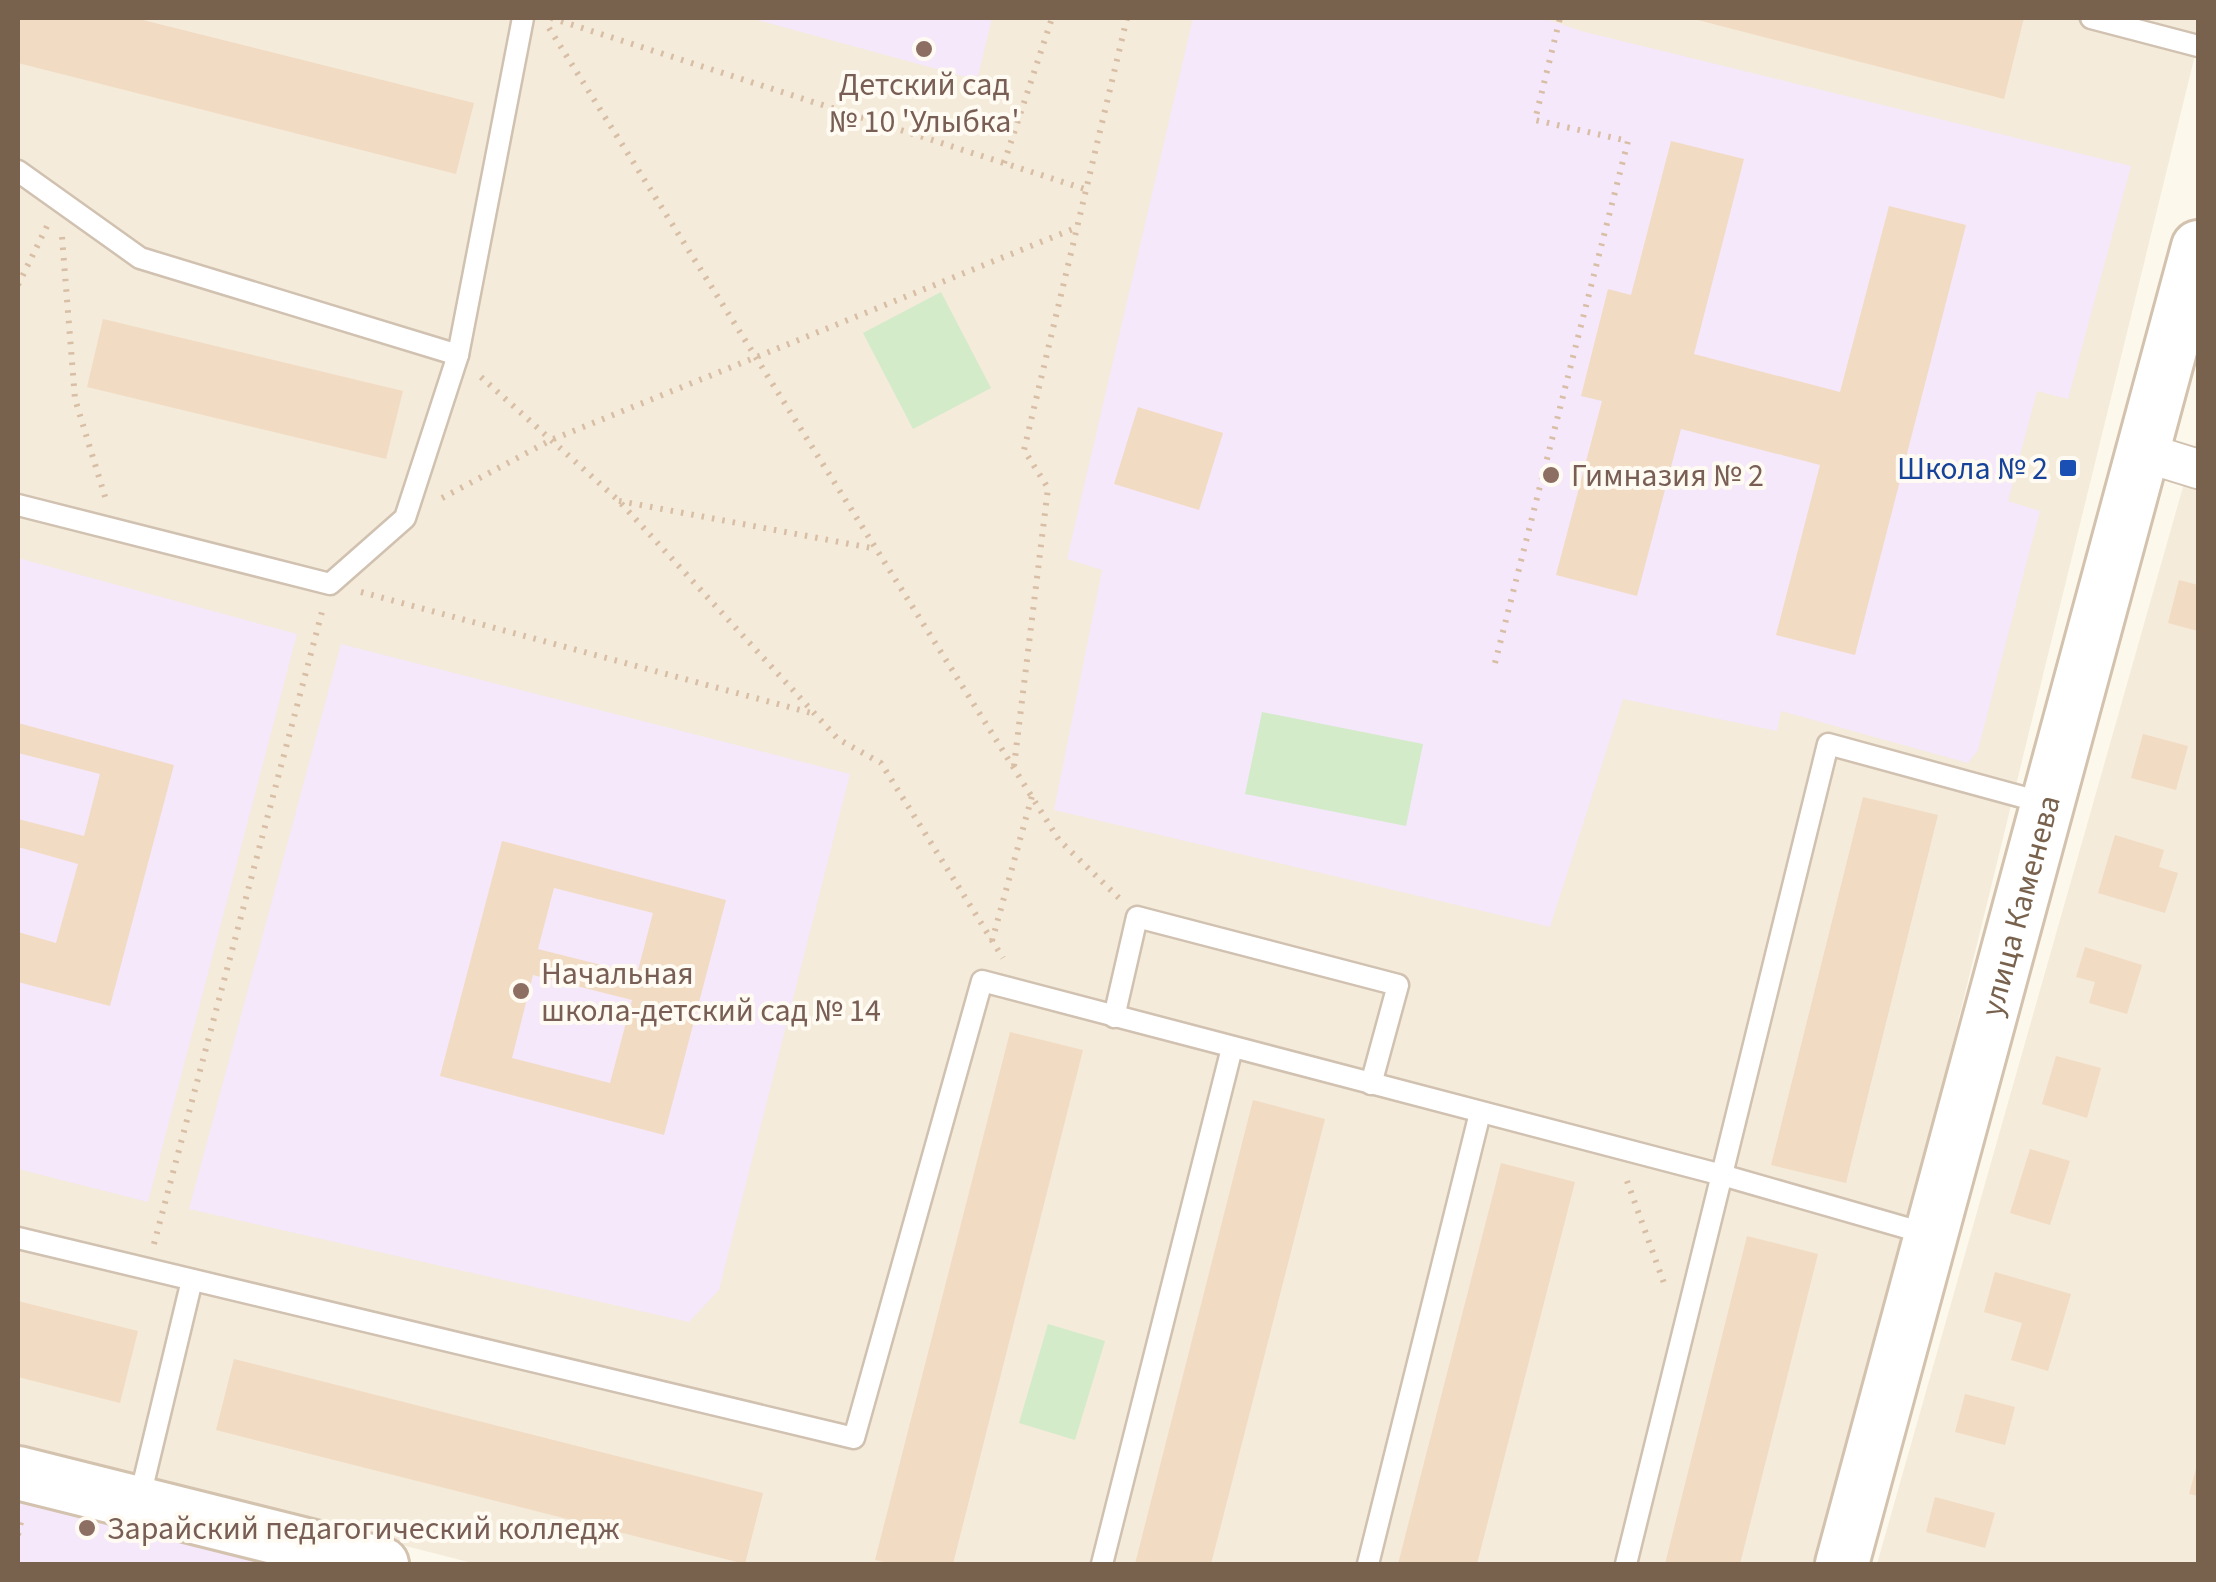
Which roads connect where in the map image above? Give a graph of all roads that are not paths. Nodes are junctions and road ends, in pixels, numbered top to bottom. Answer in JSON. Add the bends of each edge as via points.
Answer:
{"nodes":[{"id":1,"x":523,"y":18,"type":"edge"},
{"id":2,"x":2091,"y":18,"type":"edge"},
{"id":3,"x":2198,"y":46,"type":"edge"},
{"id":4,"x":18,"y":171,"type":"edge"},
{"id":5,"x":2198,"y":247,"type":"edge"},
{"id":6,"x":458,"y":356,"type":"junction"},
{"id":7,"x":2143,"y":452,"type":"junction"},
{"id":8,"x":2198,"y":468,"type":"edge"},
{"id":9,"x":18,"y":505,"type":"edge"},
{"id":10,"x":2048,"y":804,"type":"junction"},
{"id":11,"x":1114,"y":1016,"type":"junction"},
{"id":12,"x":1232,"y":1048,"type":"junction"},
{"id":13,"x":1370,"y":1084,"type":"junction"},
{"id":14,"x":1480,"y":1113,"type":"junction"},
{"id":15,"x":1722,"y":1175,"type":"junction"},
{"id":16,"x":1931,"y":1234,"type":"junction"},
{"id":17,"x":18,"y":1238,"type":"edge"},
{"id":18,"x":192,"y":1280,"type":"junction"},
{"id":19,"x":18,"y":1473,"type":"edge"},
{"id":20,"x":138,"y":1503,"type":"junction"},
{"id":21,"x":382,"y":1564,"type":"edge"},
{"id":22,"x":1102,"y":1564,"type":"edge"},
{"id":23,"x":1368,"y":1564,"type":"edge"},
{"id":24,"x":1626,"y":1564,"type":"edge"},
{"id":25,"x":1842,"y":1564,"type":"edge"}],
"edges":[{"from":1,"to":6,"type":"lane"},
{"from":2,"to":3,"type":"lane"},
{"from":4,"to":6,"type":"lane","via":[[140,258]]},
{"from":5,"to":7,"type":"main road","name":"улица Каменева"},
{"from":6,"to":9,"type":"lane","via":[[405,518],[330,584]]},
{"from":7,"to":8,"type":"street"},
{"from":7,"to":10,"type":"main road","name":"улица Каменева"},
{"from":10,"to":15,"type":"lane","via":[[1828,744]]},
{"from":10,"to":16,"type":"main road","name":"улица Каменева"},
{"from":11,"to":12,"type":"lane"},
{"from":11,"to":13,"type":"lane","via":[[1138,917],[1398,984]]},
{"from":11,"to":18,"type":"lane","via":[[982,980],[854,1438]]},
{"from":12,"to":13,"type":"lane"},
{"from":12,"to":22,"type":"lane"},
{"from":13,"to":14,"type":"lane"},
{"from":14,"to":15,"type":"lane"},
{"from":14,"to":23,"type":"lane"},
{"from":15,"to":16,"type":"lane"},
{"from":15,"to":24,"type":"lane"},
{"from":16,"to":25,"type":"main road","name":"улица Каменева"},
{"from":17,"to":18,"type":"lane"},
{"from":18,"to":20,"type":"lane"},
{"from":19,"to":20,"type":"main road"},
{"from":20,"to":21,"type":"main road"}]}
